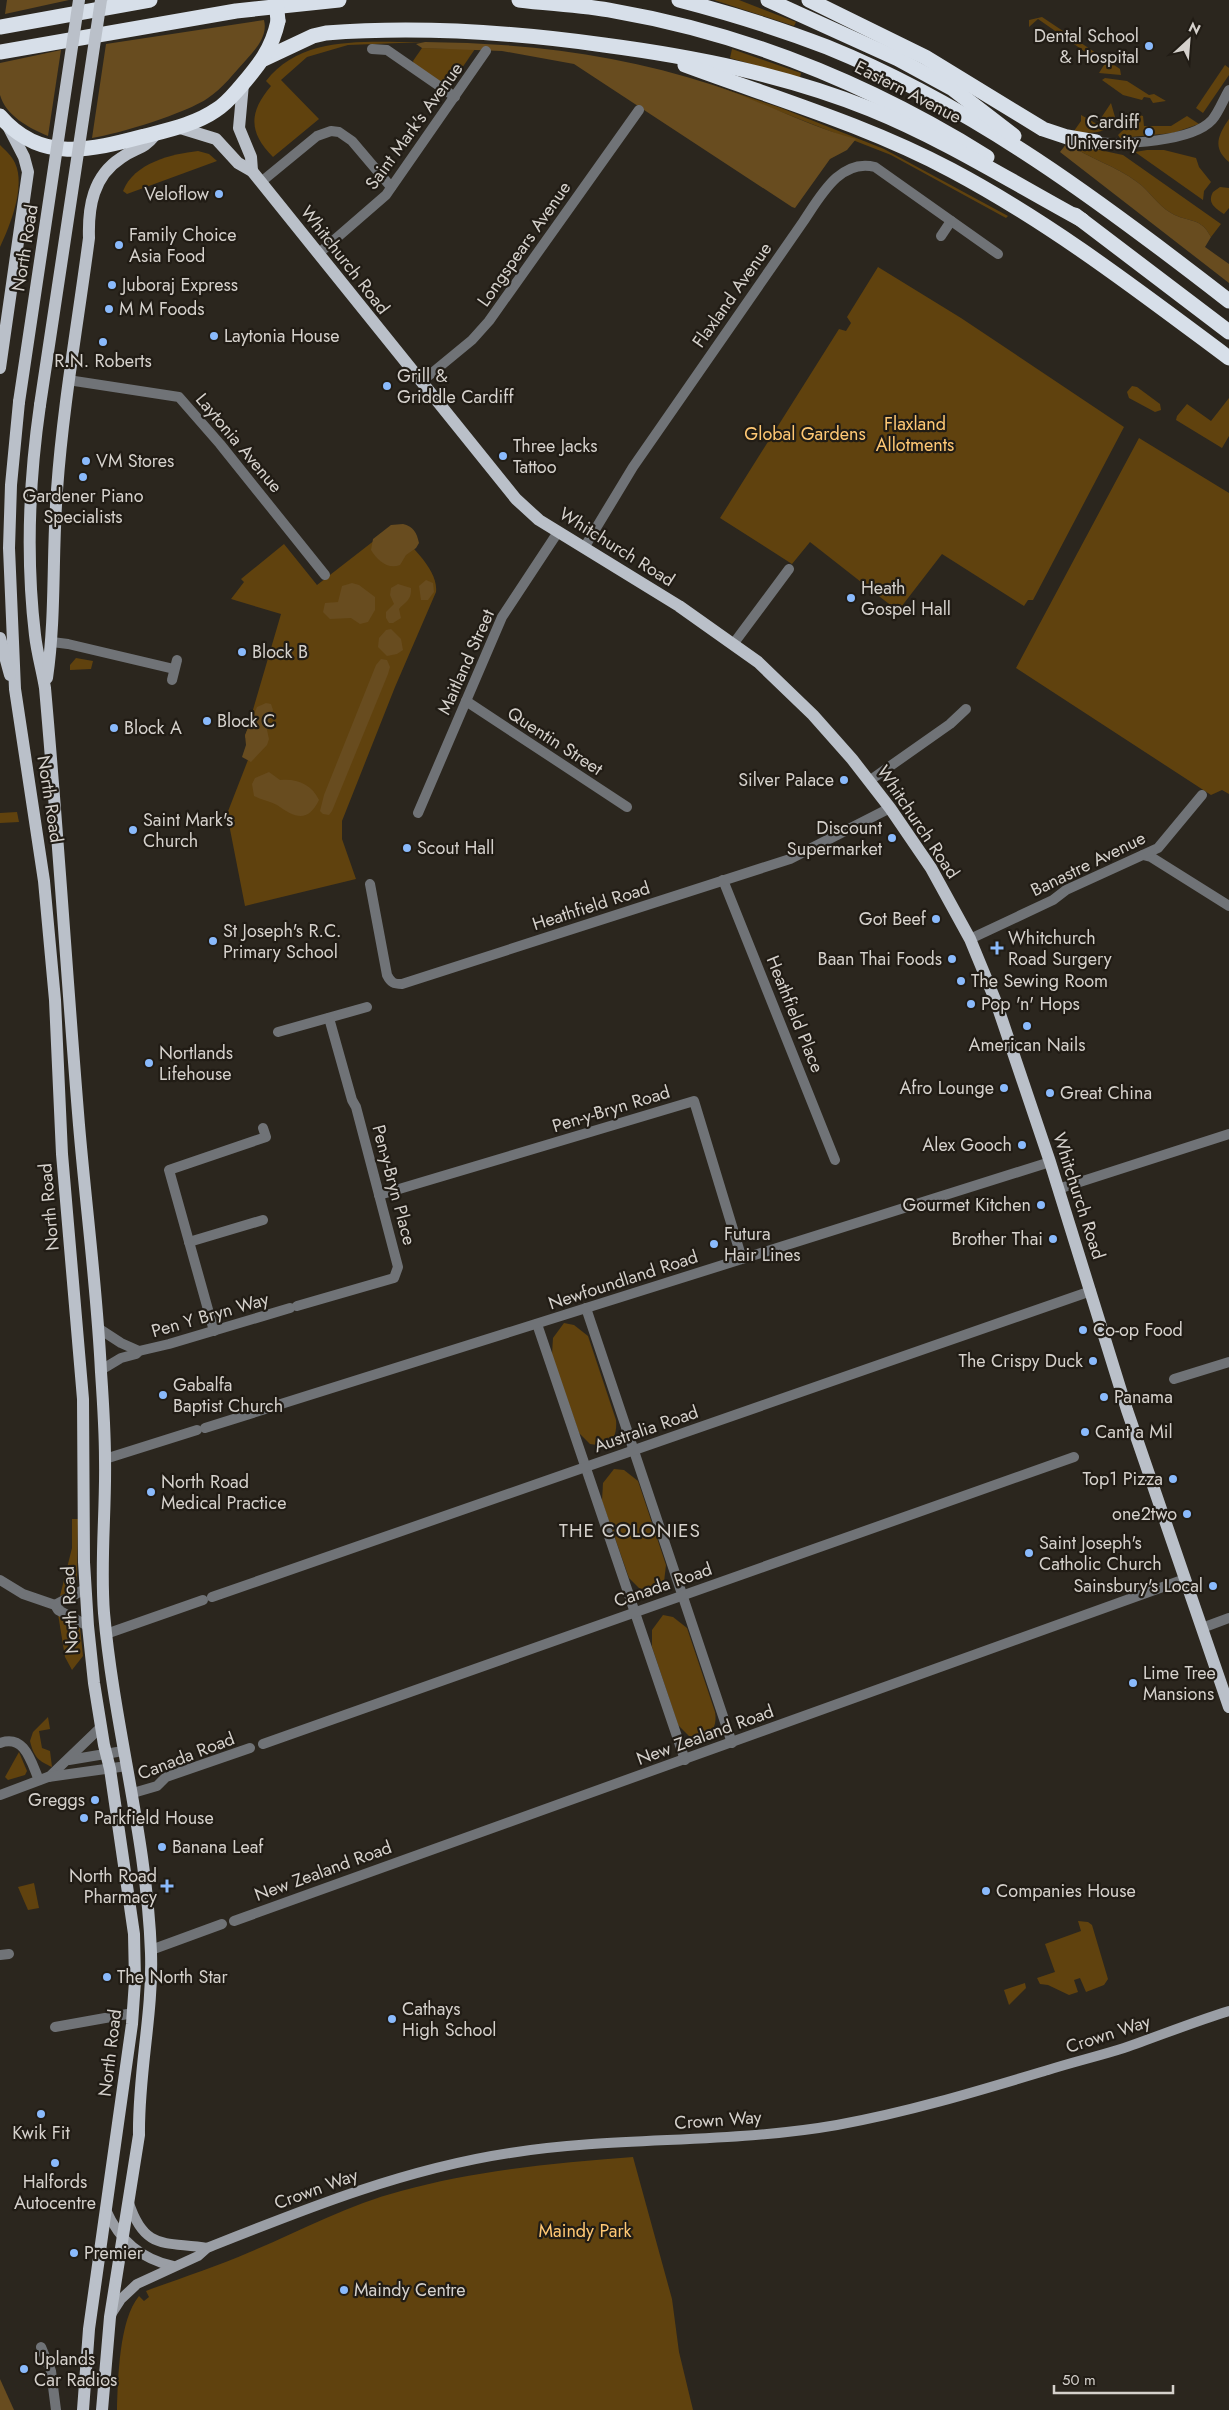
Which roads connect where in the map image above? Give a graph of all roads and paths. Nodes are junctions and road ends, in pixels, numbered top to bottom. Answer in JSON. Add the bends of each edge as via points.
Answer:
{"nodes":[{"id":1,"x":79,"y":0,"type":"edge"},
{"id":2,"x":101,"y":0,"type":"edge"},
{"id":3,"x":276,"y":0,"type":"edge"},
{"id":4,"x":339,"y":0,"type":"edge"},
{"id":5,"x":519,"y":0,"type":"edge"},
{"id":6,"x":679,"y":0,"type":"edge"},
{"id":7,"x":768,"y":0,"type":"edge"},
{"id":8,"x":809,"y":0,"type":"edge"},
{"id":9,"x":145,"y":1,"type":"edge"},
{"id":10,"x":0,"y":27,"type":"edge"},
{"id":11,"x":372,"y":50,"type":"dead end"},
{"id":12,"x":646,"y":50,"type":"junction"},
{"id":13,"x":0,"y":52,"type":"edge"},
{"id":14,"x":486,"y":52,"type":"dead end"},
{"id":15,"x":264,"y":59,"type":"junction"},
{"id":16,"x":243,"y":84,"type":"junction"},
{"id":17,"x":1229,"y":90,"type":"edge"},
{"id":18,"x":455,"y":97,"type":"junction"},
{"id":19,"x":639,"y":110,"type":"dead end"},
{"id":20,"x":3,"y":120,"type":"edge"},
{"id":21,"x":177,"y":127,"type":"junction"},
{"id":22,"x":156,"y":134,"type":"junction"},
{"id":23,"x":1096,"y":142,"type":"joint"},
{"id":24,"x":252,"y":171,"type":"junction"},
{"id":25,"x":261,"y":182,"type":"junction"},
{"id":26,"x":391,"y":187,"type":"junction"},
{"id":27,"x":1095,"y":201,"type":"junction"},
{"id":28,"x":1082,"y":220,"type":"junction"},
{"id":29,"x":951,"y":221,"type":"junction"},
{"id":30,"x":941,"y":236,"type":"dead end"},
{"id":31,"x":318,"y":254,"type":"junction"},
{"id":32,"x":998,"y":254,"type":"dead end"},
{"id":33,"x":1229,"y":301,"type":"edge"},
{"id":34,"x":1229,"y":332,"type":"edge"},
{"id":35,"x":1229,"y":358,"type":"edge"},
{"id":36,"x":0,"y":368,"type":"edge"},
{"id":37,"x":68,"y":380,"type":"junction"},
{"id":38,"x":421,"y":382,"type":"junction"},
{"id":39,"x":558,"y":532,"type":"junction"},
{"id":40,"x":584,"y":548,"type":"junction"},
{"id":41,"x":789,"y":569,"type":"dead end"},
{"id":42,"x":325,"y":575,"type":"dead end"},
{"id":43,"x":0,"y":638,"type":"edge"},
{"id":44,"x":52,"y":642,"type":"junction"},
{"id":45,"x":734,"y":643,"type":"junction"},
{"id":46,"x":172,"y":680,"type":"dead end"},
{"id":47,"x":46,"y":688,"type":"junction"},
{"id":48,"x":15,"y":689,"type":"junction"},
{"id":49,"x":466,"y":701,"type":"junction"},
{"id":50,"x":966,"y":709,"type":"dead end"},
{"id":51,"x":870,"y":781,"type":"junction"},
{"id":52,"x":1202,"y":795,"type":"dead end"},
{"id":53,"x":627,"y":807,"type":"dead end"},
{"id":54,"x":890,"y":808,"type":"junction"},
{"id":55,"x":418,"y":813,"type":"dead end"},
{"id":56,"x":1143,"y":854,"type":"junction"},
{"id":57,"x":723,"y":880,"type":"junction"},
{"id":58,"x":370,"y":884,"type":"dead end"},
{"id":59,"x":1229,"y":906,"type":"edge"},
{"id":60,"x":970,"y":939,"type":"junction"},
{"id":61,"x":367,"y":1007,"type":"dead end"},
{"id":62,"x":329,"y":1018,"type":"junction"},
{"id":63,"x":278,"y":1032,"type":"dead end"},
{"id":64,"x":263,"y":1128,"type":"dead end"},
{"id":65,"x":1229,"y":1134,"type":"edge"},
{"id":66,"x":835,"y":1160,"type":"dead end"},
{"id":67,"x":1050,"y":1162,"type":"junction"},
{"id":68,"x":1058,"y":1189,"type":"junction"},
{"id":69,"x":379,"y":1195,"type":"junction"},
{"id":70,"x":263,"y":1220,"type":"dead end"},
{"id":71,"x":189,"y":1242,"type":"junction"},
{"id":72,"x":742,"y":1259,"type":"junction"},
{"id":73,"x":398,"y":1272,"type":"joint"},
{"id":74,"x":1090,"y":1291,"type":"junction"},
{"id":75,"x":586,"y":1308,"type":"junction"},
{"id":76,"x":537,"y":1324,"type":"junction"},
{"id":77,"x":98,"y":1328,"type":"junction"},
{"id":78,"x":214,"y":1331,"type":"junction"},
{"id":79,"x":139,"y":1350,"type":"junction"},
{"id":80,"x":1229,"y":1362,"type":"edge"},
{"id":81,"x":101,"y":1370,"type":"junction"},
{"id":82,"x":1174,"y":1379,"type":"dead end"},
{"id":83,"x":634,"y":1450,"type":"junction"},
{"id":84,"x":1074,"y":1457,"type":"dead end"},
{"id":85,"x":105,"y":1459,"type":"junction"},
{"id":86,"x":586,"y":1467,"type":"junction"},
{"id":87,"x":1186,"y":1579,"type":"junction"},
{"id":88,"x":0,"y":1580,"type":"edge"},
{"id":89,"x":85,"y":1589,"type":"junction"},
{"id":90,"x":683,"y":1595,"type":"junction"},
{"id":91,"x":55,"y":1605,"type":"junction"},
{"id":92,"x":635,"y":1611,"type":"junction"},
{"id":93,"x":1229,"y":1618,"type":"edge"},
{"id":94,"x":88,"y":1626,"type":"junction"},
{"id":95,"x":1202,"y":1628,"type":"junction"},
{"id":96,"x":106,"y":1634,"type":"junction"},
{"id":97,"x":1229,"y":1707,"type":"edge"},
{"id":98,"x":101,"y":1727,"type":"junction"},
{"id":99,"x":0,"y":1743,"type":"edge"},
{"id":100,"x":732,"y":1743,"type":"junction"},
{"id":101,"x":263,"y":1744,"type":"dead end"},
{"id":102,"x":250,"y":1748,"type":"dead end"},
{"id":103,"x":123,"y":1751,"type":"junction"},
{"id":104,"x":106,"y":1754,"type":"junction"},
{"id":105,"x":685,"y":1760,"type":"junction"},
{"id":106,"x":68,"y":1761,"type":"junction"},
{"id":107,"x":127,"y":1766,"type":"junction"},
{"id":108,"x":110,"y":1769,"type":"junction"},
{"id":109,"x":44,"y":1779,"type":"junction"},
{"id":110,"x":133,"y":1793,"type":"junction"},
{"id":111,"x":0,"y":1795,"type":"edge"},
{"id":112,"x":234,"y":1920,"type":"dead end"},
{"id":113,"x":222,"y":1924,"type":"dead end"},
{"id":114,"x":151,"y":1950,"type":"junction"},
{"id":115,"x":1229,"y":2011,"type":"edge"},
{"id":116,"x":133,"y":2013,"type":"junction"},
{"id":117,"x":55,"y":2027,"type":"dead end"},
{"id":118,"x":129,"y":2203,"type":"junction"},
{"id":119,"x":106,"y":2210,"type":"junction"},
{"id":120,"x":121,"y":2238,"type":"junction"},
{"id":121,"x":207,"y":2248,"type":"junction"},
{"id":122,"x":173,"y":2266,"type":"junction"},
{"id":123,"x":110,"y":2316,"type":"junction"},
{"id":124,"x":41,"y":2347,"type":"dead end"},
{"id":125,"x":56,"y":2410,"type":"edge"},
{"id":126,"x":83,"y":2410,"type":"edge"},
{"id":127,"x":102,"y":2410,"type":"edge"}],
"edges":[{"from":1,"to":48,"type":"main road","name":"North Road","bridge":true,"via":[[15,434],[10,588]]},
{"from":2,"to":47,"type":"main road","name":"North Road","bridge":true,"via":[[37,424],[30,517],[32,587],[35,637]]},
{"from":3,"to":15,"type":"highway","bridge":true,"via":[[278,21],[275,38]]},
{"from":4,"to":13,"type":"highway","via":[[236,11]]},
{"from":5,"to":28,"type":"highway","name":"Eastern Avenue","via":[[613,10],[661,20],[818,69],[926,121],[1014,173]]},
{"from":6,"to":27,"type":"highway","name":"Eastern Avenue","via":[[775,28],[827,47],[885,74],[987,128]]},
{"from":7,"to":27,"type":"highway","via":[[898,59],[953,89]]},
{"from":8,"to":23,"type":"highway","via":[[925,57],[1043,128],[1067,137]]},
{"from":9,"to":10,"type":"highway"},
{"from":11,"to":18,"type":"street","via":[[387,50]]},
{"from":12,"to":15,"type":"highway","via":[[560,38],[408,30],[313,36]]},
{"from":12,"to":28,"type":"highway","via":[[784,80],[870,109],[962,154]]},
{"from":12,"to":35,"type":"highway","via":[[830,116],[951,170],[1064,237]]},
{"from":14,"to":18,"type":"street","name":"Saint Mark's Avenue"},
{"from":15,"to":16,"type":"highway"},
{"from":16,"to":21,"type":"highway","via":[[218,110]]},
{"from":16,"to":24,"type":"main road","name":"Whitchurch Road","via":[[239,128],[251,157]]},
{"from":17,"to":23,"type":"street","via":[[1212,120],[1200,128],[1167,138],[1130,143]]},
{"from":18,"to":26,"type":"street","name":"Saint Mark's Avenue"},
{"from":19,"to":38,"type":"street","name":"Longspears Avenue","via":[[489,321],[472,340]]},
{"from":20,"to":22,"type":"highway","via":[[18,134],[38,144],[64,150],[97,148]]},
{"from":20,"to":36,"type":"main road","via":[[24,157],[28,172]]},
{"from":21,"to":22,"type":"highway"},
{"from":21,"to":24,"type":"main road","name":"Whitchurch Road","via":[[216,138],[238,162]]},
{"from":22,"to":37,"type":"main road","via":[[146,146],[109,167],[94,191],[88,216],[88,243]]},
{"from":24,"to":25,"type":"main road","name":"Whitchurch Road"},
{"from":25,"to":26,"type":"street","via":[[317,136],[331,131],[339,132],[352,141]]},
{"from":25,"to":31,"type":"main road","name":"Whitchurch Road"},
{"from":26,"to":31,"type":"street","name":"Saint Mark's Avenue","via":[[380,202]]},
{"from":27,"to":33,"type":"highway","name":"Eastern Avenue"},
{"from":28,"to":34,"type":"highway","name":"Eastern Avenue"},
{"from":29,"to":30,"type":"street"},
{"from":29,"to":32,"type":"street","name":"Flaxland Avenue"},
{"from":29,"to":40,"type":"street","name":"Flaxland Avenue","via":[[875,167],[854,166],[840,175],[814,206],[633,467]]},
{"from":31,"to":38,"type":"main road","name":"Whitchurch Road"},
{"from":37,"to":42,"type":"street","name":"Laytonia Avenue","via":[[179,397]]},
{"from":37,"to":44,"type":"main road","via":[[54,532]]},
{"from":38,"to":39,"type":"main road","name":"Whitchurch Road","via":[[516,499]]},
{"from":39,"to":40,"type":"main road","name":"Whitchurch Road"},
{"from":39,"to":49,"type":"street","name":"Maitland Street","via":[[502,617]]},
{"from":40,"to":45,"type":"main road","name":"Whitchurch Road"},
{"from":41,"to":45,"type":"street"},
{"from":43,"to":48,"type":"main road"},
{"from":44,"to":46,"type":"street","via":[[176,664]]},
{"from":44,"to":47,"type":"main road"},
{"from":45,"to":51,"type":"main road","name":"Whitchurch Road","via":[[806,708]]},
{"from":47,"to":77,"type":"main road","name":"North Road"},
{"from":48,"to":89,"type":"main road","name":"North Road","via":[[44,881],[54,1000],[61,1144],[83,1399]]},
{"from":49,"to":53,"type":"street","name":"Quentin Street"},
{"from":49,"to":55,"type":"street","name":"Maitland Street"},
{"from":50,"to":51,"type":"street"},
{"from":51,"to":54,"type":"main road","name":"Whitchurch Road"},
{"from":52,"to":56,"type":"street","name":"Banastre Avenue","via":[[1158,848]]},
{"from":54,"to":57,"type":"street","name":"Heathfield Road","via":[[790,859]]},
{"from":54,"to":60,"type":"main road","name":"Whitchurch Road","via":[[931,868]]},
{"from":56,"to":59,"type":"street"},
{"from":56,"to":60,"type":"street","name":"Banastre Avenue"},
{"from":57,"to":58,"type":"street","name":"Heathfield Road","via":[[395,984],[387,976]]},
{"from":57,"to":66,"type":"street","name":"Heathfield Place"},
{"from":60,"to":67,"type":"main road","name":"Whitchurch Road","via":[[996,1002]]},
{"from":61,"to":62,"type":"street"},
{"from":62,"to":63,"type":"street"},
{"from":62,"to":69,"type":"street","name":"Pen-y-Bryn Place"},
{"from":64,"to":71,"type":"street","via":[[266,1137],[169,1170]]},
{"from":65,"to":68,"type":"street"},
{"from":67,"to":68,"type":"main road","name":"Whitchurch Road"},
{"from":67,"to":72,"type":"street","name":"Newfoundland Road"},
{"from":68,"to":74,"type":"main road","name":"Whitchurch Road"},
{"from":69,"to":72,"type":"street","name":"Pen-y-Bryn Road","via":[[694,1102]]},
{"from":69,"to":73,"type":"street","name":"Pen-y-Bryn Place"},
{"from":70,"to":71,"type":"street"},
{"from":71,"to":78,"type":"street"},
{"from":72,"to":75,"type":"street","name":"Newfoundland Road"},
{"from":73,"to":78,"type":"street","name":"Pen Y Bryn Way","via":[[394,1278]]},
{"from":74,"to":83,"type":"street","name":"Australia Road"},
{"from":74,"to":87,"type":"main road","name":"Whitchurch Road","via":[[1127,1410]]},
{"from":75,"to":76,"type":"street","name":"Newfoundland Road"},
{"from":75,"to":83,"type":"street"},
{"from":76,"to":85,"type":"street","name":"Newfoundland Road"},
{"from":76,"to":86,"type":"street"},
{"from":77,"to":79,"type":"street","name":"Pen Y Bryn Way"},
{"from":77,"to":81,"type":"main road","name":"North Road"},
{"from":78,"to":79,"type":"street","name":"Pen Y Bryn Way"},
{"from":79,"to":81,"type":"street","name":"Pen Y Bryn Way"},
{"from":80,"to":82,"type":"street"},
{"from":81,"to":85,"type":"main road","name":"North Road"},
{"from":83,"to":86,"type":"street","name":"Australia Road"},
{"from":83,"to":90,"type":"street"},
{"from":84,"to":90,"type":"street","name":"Canada Road"},
{"from":85,"to":96,"type":"main road","name":"North Road"},
{"from":86,"to":92,"type":"street"},
{"from":86,"to":96,"type":"street","name":"Australia Road"},
{"from":87,"to":95,"type":"main road","name":"Whitchurch Road"},
{"from":87,"to":100,"type":"street","name":"New Zealand Road"},
{"from":88,"to":91,"type":"street","via":[[22,1594]]},
{"from":89,"to":91,"type":"street"},
{"from":89,"to":94,"type":"main road","name":"North Road"},
{"from":90,"to":92,"type":"street","name":"Canada Road"},
{"from":90,"to":100,"type":"street"},
{"from":91,"to":94,"type":"street","via":[[58,1610]]},
{"from":92,"to":101,"type":"street","name":"Canada Road"},
{"from":92,"to":105,"type":"street"},
{"from":93,"to":95,"type":"street"},
{"from":94,"to":98,"type":"main road","name":"North Road"},
{"from":95,"to":97,"type":"main road","name":"Whitchurch Road"},
{"from":96,"to":103,"type":"main road","name":"North Road"},
{"from":98,"to":104,"type":"main road","name":"North Road"},
{"from":98,"to":106,"type":"street"},
{"from":99,"to":109,"type":"street","via":[[14,1741],[22,1745]]},
{"from":100,"to":105,"type":"street","name":"New Zealand Road"},
{"from":102,"to":110,"type":"street","name":"Canada Road","via":[[166,1777],[157,1786]]},
{"from":103,"to":104,"type":"street"},
{"from":103,"to":107,"type":"main road","name":"North Road"},
{"from":104,"to":106,"type":"street"},
{"from":104,"to":108,"type":"main road","name":"North Road"},
{"from":105,"to":112,"type":"street","name":"New Zealand Road"},
{"from":106,"to":109,"type":"street"},
{"from":107,"to":108,"type":"street"},
{"from":107,"to":110,"type":"main road","name":"North Road"},
{"from":108,"to":109,"type":"street"},
{"from":108,"to":116,"type":"main road","name":"North Road","via":[[134,1934]]},
{"from":109,"to":111,"type":"street"},
{"from":110,"to":114,"type":"main road","name":"North Road","via":[[144,1864]]},
{"from":113,"to":114,"type":"street"},
{"from":114,"to":118,"type":"main road","name":"North Road","via":[[149,2020]]},
{"from":115,"to":121,"type":"street","name":"Crown Way","via":[[1124,2048],[980,2092],[882,2117],[783,2132],[557,2147],[477,2158],[384,2182],[307,2208]]},
{"from":116,"to":117,"type":"street"},
{"from":116,"to":119,"type":"main road","name":"North Road"},
{"from":118,"to":120,"type":"main road","name":"North Road"},
{"from":118,"to":121,"type":"street","name":"Crown Way","via":[[141,2228],[157,2241]]},
{"from":119,"to":120,"type":"street"},
{"from":119,"to":126,"type":"main road","name":"North Road","via":[[88,2338]]},
{"from":120,"to":122,"type":"street","via":[[146,2257]]},
{"from":120,"to":123,"type":"main road","name":"North Road"},
{"from":121,"to":122,"type":"street","name":"Crown Way","via":[[198,2256]]},
{"from":122,"to":123,"type":"street","name":"Crown Way","via":[[167,2272],[137,2284],[121,2299]]},
{"from":123,"to":127,"type":"main road","name":"North Road"},
{"from":124,"to":125,"type":"street","via":[[50,2371]]}]}
